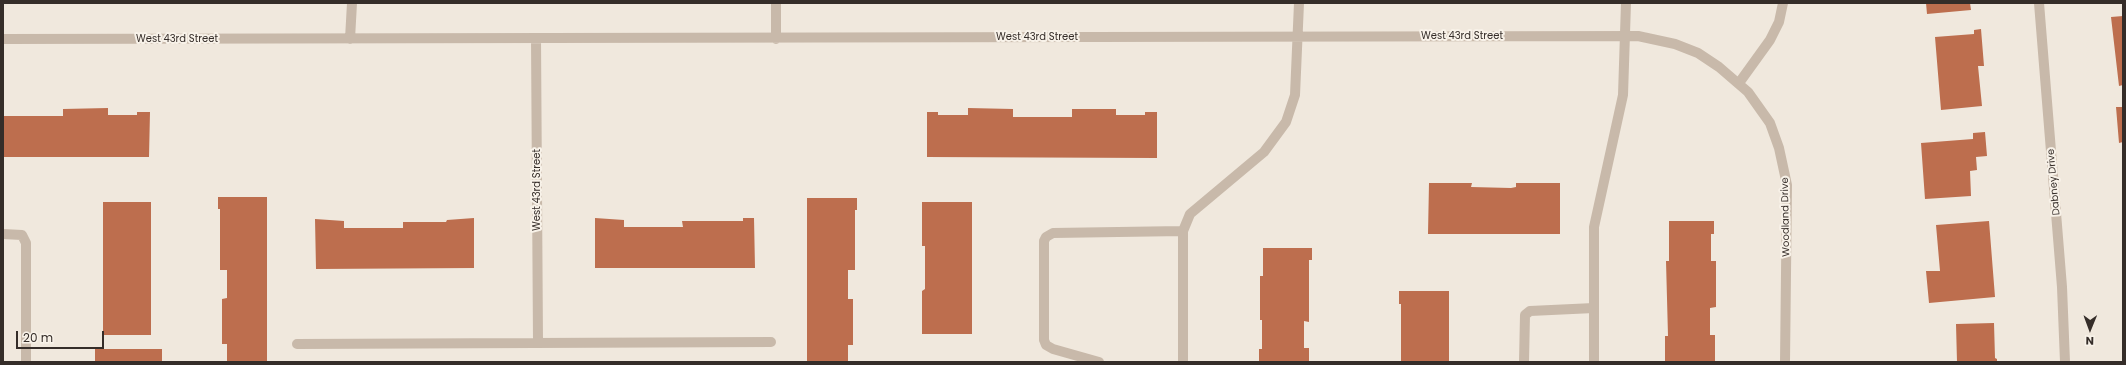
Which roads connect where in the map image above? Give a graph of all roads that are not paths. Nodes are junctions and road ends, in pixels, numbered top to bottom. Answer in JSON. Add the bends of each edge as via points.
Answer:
{"nodes":[{"id":1,"x":352,"y":3,"type":"edge"},
{"id":2,"x":776,"y":3,"type":"edge"},
{"id":3,"x":1299,"y":3,"type":"edge"},
{"id":4,"x":1626,"y":3,"type":"edge"},
{"id":5,"x":1784,"y":3,"type":"edge"},
{"id":6,"x":2039,"y":3,"type":"edge"},
{"id":7,"x":1299,"y":36,"type":"junction"},
{"id":8,"x":1625,"y":36,"type":"junction"},
{"id":9,"x":536,"y":38,"type":"junction"},
{"id":10,"x":776,"y":38,"type":"junction"},
{"id":11,"x":3,"y":39,"type":"edge"},
{"id":12,"x":350,"y":39,"type":"junction"},
{"id":13,"x":1739,"y":83,"type":"junction"},
{"id":14,"x":1183,"y":231,"type":"junction"},
{"id":15,"x":3,"y":234,"type":"edge"},
{"id":16,"x":1594,"y":308,"type":"junction"},
{"id":17,"x":538,"y":342,"type":"junction"},
{"id":18,"x":771,"y":342,"type":"dead end"},
{"id":19,"x":297,"y":344,"type":"dead end"},
{"id":20,"x":26,"y":362,"type":"edge"},
{"id":21,"x":1099,"y":362,"type":"edge"},
{"id":22,"x":1183,"y":362,"type":"edge"},
{"id":23,"x":1524,"y":362,"type":"edge"},
{"id":24,"x":1594,"y":362,"type":"edge"},
{"id":25,"x":1785,"y":362,"type":"edge"},
{"id":26,"x":2065,"y":362,"type":"edge"}],
"edges":[{"from":1,"to":12,"type":"street"},
{"from":2,"to":10,"type":"street"},
{"from":3,"to":7,"type":"street"},
{"from":4,"to":8,"type":"street"},
{"from":5,"to":13,"type":"street","via":[[1770,40]]},
{"from":6,"to":26,"type":"street","name":"Dabney Drive","via":[[2062,280]]},
{"from":7,"to":8,"type":"street","name":"West 43rd Street"},
{"from":7,"to":10,"type":"street","name":"West 43rd Street"},
{"from":7,"to":14,"type":"street","via":[[1295,96],[1280,133],[1264,152],[1190,214]]},
{"from":8,"to":13,"type":"street","name":"West 43rd Street","via":[[1638,36],[1675,44],[1698,53]]},
{"from":8,"to":16,"type":"street","via":[[1623,95],[1594,227]]},
{"from":9,"to":10,"type":"street","name":"West 43rd Street"},
{"from":9,"to":12,"type":"street","name":"West 43rd Street"},
{"from":9,"to":17,"type":"street","name":"West 43rd Street"},
{"from":11,"to":12,"type":"street","name":"West 43rd Street"},
{"from":13,"to":25,"type":"street","name":"Woodland Drive","via":[[1770,123],[1785,172]]},
{"from":14,"to":21,"type":"street","via":[[1053,232],[1046,237],[1043,290],[1046,345]]},
{"from":14,"to":22,"type":"street"},
{"from":15,"to":20,"type":"street","via":[[22,235],[26,244]]},
{"from":16,"to":23,"type":"street","via":[[1530,311],[1525,315]]},
{"from":16,"to":24,"type":"street"},
{"from":17,"to":18,"type":"street"},
{"from":17,"to":19,"type":"street"}]}
